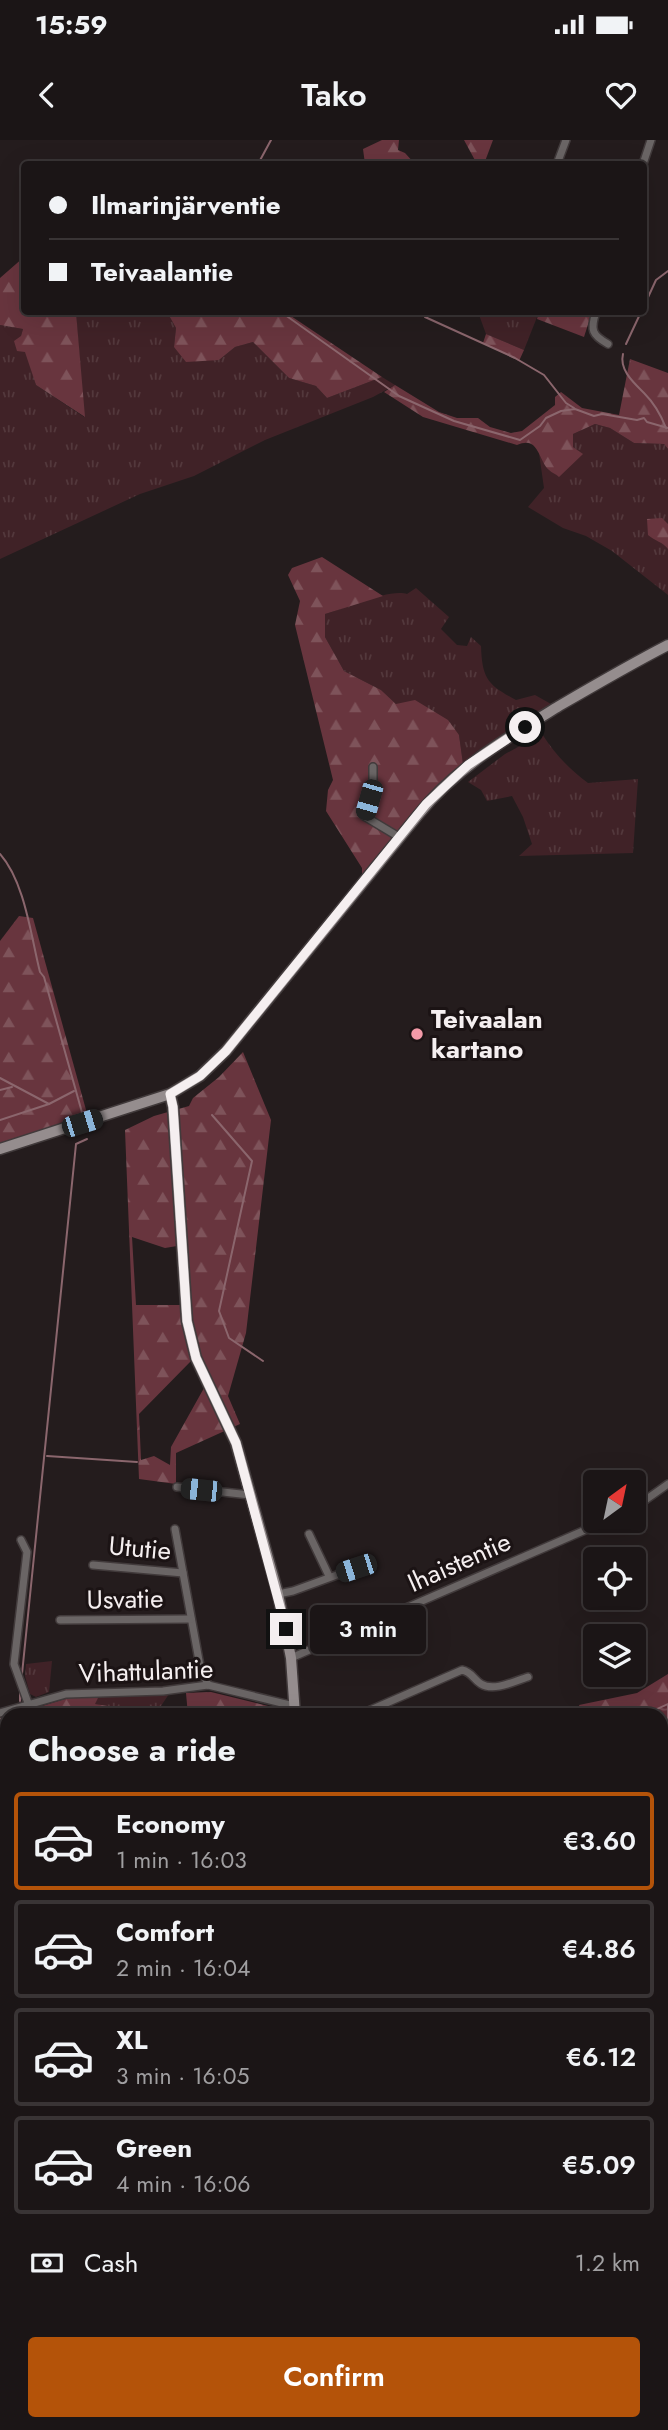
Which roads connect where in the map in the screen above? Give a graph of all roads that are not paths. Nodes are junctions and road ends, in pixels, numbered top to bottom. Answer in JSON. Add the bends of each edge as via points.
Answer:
{"nodes":[{"id":1,"x":566,"y":140,"type":"edge"},
{"id":2,"x":651,"y":140,"type":"edge"},
{"id":3,"x":559,"y":161,"type":"edge"},
{"id":4,"x":644,"y":161,"type":"edge"},
{"id":5,"x":595,"y":315,"type":"edge"},
{"id":6,"x":608,"y":344,"type":"dead end"},
{"id":7,"x":668,"y":645,"type":"edge"},
{"id":8,"x":373,"y":767,"type":"dead end"},
{"id":9,"x":399,"y":837,"type":"junction"},
{"id":10,"x":170,"y":1094,"type":"junction"},
{"id":11,"x":0,"y":1149,"type":"edge"},
{"id":12,"x":668,"y":1484,"type":"edge"},
{"id":13,"x":177,"y":1487,"type":"dead end"},
{"id":14,"x":250,"y":1495,"type":"junction"},
{"id":15,"x":646,"y":1500,"type":"edge"},
{"id":16,"x":175,"y":1529,"type":"dead end"},
{"id":17,"x":583,"y":1531,"type":"edge"},
{"id":18,"x":309,"y":1534,"type":"dead end"},
{"id":19,"x":21,"y":1539,"type":"dead end"},
{"id":20,"x":93,"y":1564,"type":"dead end"},
{"id":21,"x":356,"y":1568,"type":"dead end"},
{"id":22,"x":183,"y":1573,"type":"junction"},
{"id":23,"x":329,"y":1576,"type":"junction"},
{"id":24,"x":278,"y":1594,"type":"junction"},
{"id":25,"x":191,"y":1619,"type":"junction"},
{"id":26,"x":60,"y":1620,"type":"dead end"},
{"id":27,"x":291,"y":1658,"type":"junction"},
{"id":28,"x":528,"y":1677,"type":"dead end"},
{"id":29,"x":208,"y":1685,"type":"junction"},
{"id":30,"x":29,"y":1703,"type":"junction"},
{"id":31,"x":14,"y":1708,"type":"edge"},
{"id":32,"x":288,"y":1708,"type":"edge"},
{"id":33,"x":295,"y":1708,"type":"edge"},
{"id":34,"x":375,"y":1708,"type":"edge"}],
"edges":[{"from":1,"to":3,"type":"street"},
{"from":2,"to":4,"type":"street"},
{"from":5,"to":6,"type":"street","via":[[594,336]]},
{"from":7,"to":9,"type":"main road","via":[[480,755],[444,786]]},
{"from":8,"to":9,"type":"street","via":[[364,816]]},
{"from":9,"to":10,"type":"main road","via":[[226,1051],[200,1076]]},
{"from":10,"to":11,"type":"main road"},
{"from":10,"to":14,"type":"main road","via":[[191,1343],[233,1436]]},
{"from":12,"to":15,"type":"street"},
{"from":13,"to":14,"type":"street"},
{"from":14,"to":24,"type":"main road"},
{"from":16,"to":22,"type":"street"},
{"from":17,"to":27,"type":"street","name":"Ihaistentie"},
{"from":18,"to":23,"type":"street"},
{"from":19,"to":30,"type":"street","via":[[27,1552],[14,1664]]},
{"from":20,"to":22,"type":"street","name":"Ututie"},
{"from":21,"to":23,"type":"street"},
{"from":22,"to":25,"type":"street"},
{"from":23,"to":24,"type":"street"},
{"from":24,"to":27,"type":"main road"},
{"from":25,"to":26,"type":"street","name":"Usvatie"},
{"from":25,"to":29,"type":"street"},
{"from":27,"to":33,"type":"main road"},
{"from":28,"to":34,"type":"street","via":[[491,1687],[462,1671]]},
{"from":29,"to":30,"type":"street","name":"Vihattulantie","via":[[66,1694]]},
{"from":29,"to":32,"type":"street","name":"Vihattulantie"},
{"from":30,"to":31,"type":"street","name":"Vihattulantie"}]}
